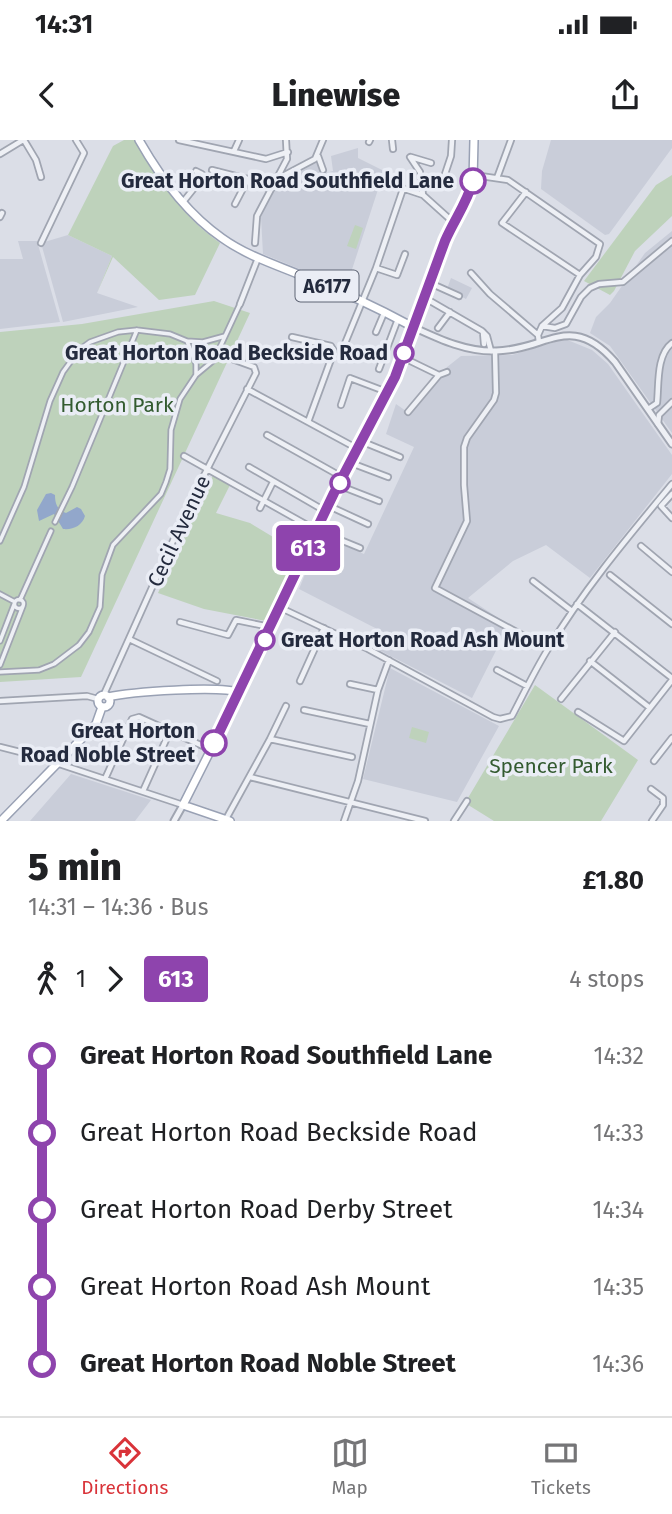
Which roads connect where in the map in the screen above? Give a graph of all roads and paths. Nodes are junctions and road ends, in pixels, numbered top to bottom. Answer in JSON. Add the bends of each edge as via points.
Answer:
{"nodes":[{"id":1,"x":24,"y":140,"type":"edge"},
{"id":2,"x":76,"y":140,"type":"edge"},
{"id":3,"x":139,"y":140,"type":"edge"},
{"id":4,"x":179,"y":140,"type":"edge"},
{"id":5,"x":239,"y":140,"type":"edge"},
{"id":6,"x":286,"y":140,"type":"edge"},
{"id":7,"x":323,"y":140,"type":"edge"},
{"id":8,"x":392,"y":140,"type":"edge"},
{"id":9,"x":452,"y":140,"type":"edge"},
{"id":10,"x":474,"y":140,"type":"edge"},
{"id":11,"x":510,"y":140,"type":"edge"},
{"id":12,"x":195,"y":142,"type":"edge"},
{"id":13,"x":393,"y":149,"type":"dead end"},
{"id":14,"x":234,"y":151,"type":"junction"},
{"id":15,"x":0,"y":154,"type":"edge"},
{"id":16,"x":288,"y":155,"type":"junction"},
{"id":17,"x":318,"y":156,"type":"junction"},
{"id":18,"x":431,"y":163,"type":"dead end"},
{"id":19,"x":296,"y":169,"type":"junction"},
{"id":20,"x":212,"y":170,"type":"dead end"},
{"id":21,"x":323,"y":170,"type":"dead end"},
{"id":22,"x":195,"y":171,"type":"dead end"},
{"id":23,"x":445,"y":174,"type":"dead end"},
{"id":24,"x":473,"y":175,"type":"junction"},
{"id":25,"x":41,"y":177,"type":"dead end"},
{"id":26,"x":278,"y":178,"type":"junction"},
{"id":27,"x":497,"y":178,"type":"junction"},
{"id":28,"x":248,"y":179,"type":"junction"},
{"id":29,"x":384,"y":182,"type":"dead end"},
{"id":30,"x":272,"y":185,"type":"junction"},
{"id":31,"x":403,"y":189,"type":"junction"},
{"id":32,"x":526,"y":192,"type":"junction"},
{"id":33,"x":422,"y":195,"type":"junction"},
{"id":34,"x":183,"y":202,"type":"junction"},
{"id":35,"x":235,"y":204,"type":"dead end"},
{"id":36,"x":453,"y":222,"type":"junction"},
{"id":37,"x":672,"y":241,"type":"edge"},
{"id":38,"x":41,"y":243,"type":"dead end"},
{"id":39,"x":255,"y":243,"type":"dead end"},
{"id":40,"x":405,"y":254,"type":"dead end"},
{"id":41,"x":258,"y":258,"type":"junction"},
{"id":42,"x":376,"y":268,"type":"junction"},
{"id":43,"x":471,"y":273,"type":"dead end"},
{"id":44,"x":580,"y":275,"type":"junction"},
{"id":45,"x":430,"y":283,"type":"junction"},
{"id":46,"x":459,"y":296,"type":"dead end"},
{"id":47,"x":425,"y":298,"type":"junction"},
{"id":48,"x":363,"y":302,"type":"junction"},
{"id":49,"x":240,"y":304,"type":"joint"},
{"id":50,"x":384,"y":312,"type":"junction"},
{"id":51,"x":450,"y":312,"type":"junction"},
{"id":52,"x":398,"y":319,"type":"junction"},
{"id":53,"x":542,"y":326,"type":"junction"},
{"id":54,"x":413,"y":327,"type":"junction"},
{"id":55,"x":438,"y":328,"type":"dead end"},
{"id":56,"x":137,"y":330,"type":"junction"},
{"id":57,"x":482,"y":331,"type":"junction"},
{"id":58,"x":376,"y":332,"type":"dead end"},
{"id":59,"x":226,"y":335,"type":"junction"},
{"id":60,"x":292,"y":337,"type":"dead end"},
{"id":61,"x":538,"y":339,"type":"junction"},
{"id":62,"x":187,"y":341,"type":"junction"},
{"id":63,"x":672,"y":343,"type":"edge"},
{"id":64,"x":484,"y":344,"type":"dead end"},
{"id":65,"x":493,"y":351,"type":"junction"},
{"id":66,"x":341,"y":354,"type":"dead end"},
{"id":67,"x":402,"y":357,"type":"junction"},
{"id":68,"x":232,"y":359,"type":"dead end"},
{"id":69,"x":379,"y":369,"type":"dead end"},
{"id":70,"x":447,"y":372,"type":"dead end"},
{"id":71,"x":197,"y":375,"type":"junction"},
{"id":72,"x":439,"y":375,"type":"junction"},
{"id":73,"x":247,"y":390,"type":"junction"},
{"id":74,"x":388,"y":392,"type":"junction"},
{"id":75,"x":672,"y":402,"type":"edge"},
{"id":76,"x":341,"y":405,"type":"dead end"},
{"id":77,"x":648,"y":409,"type":"junction"},
{"id":78,"x":408,"y":412,"type":"dead end"},
{"id":79,"x":308,"y":422,"type":"junction"},
{"id":80,"x":658,"y":424,"type":"junction"},
{"id":81,"x":267,"y":435,"type":"dead end"},
{"id":82,"x":672,"y":444,"type":"edge"},
{"id":83,"x":361,"y":446,"type":"junction"},
{"id":84,"x":184,"y":457,"type":"dead end"},
{"id":85,"x":400,"y":457,"type":"dead end"},
{"id":86,"x":351,"y":463,"type":"junction"},
{"id":87,"x":249,"y":467,"type":"dead end"},
{"id":88,"x":208,"y":468,"type":"junction"},
{"id":89,"x":388,"y":478,"type":"dead end"},
{"id":90,"x":340,"y":481,"type":"junction"},
{"id":91,"x":273,"y":482,"type":"junction"},
{"id":92,"x":672,"y":484,"type":"edge"},
{"id":93,"x":672,"y":494,"type":"edge"},
{"id":94,"x":265,"y":500,"type":"junction"},
{"id":95,"x":379,"y":500,"type":"dead end"},
{"id":96,"x":260,"y":508,"type":"dead end"},
{"id":97,"x":328,"y":508,"type":"junction"},
{"id":98,"x":672,"y":517,"type":"edge"},
{"id":99,"x":55,"y":522,"type":"dead end"},
{"id":100,"x":368,"y":524,"type":"dead end"},
{"id":101,"x":316,"y":530,"type":"junction"},
{"id":102,"x":51,"y":531,"type":"dead end"},
{"id":103,"x":0,"y":541,"type":"edge"},
{"id":104,"x":641,"y":546,"type":"dead end"},
{"id":105,"x":360,"y":548,"type":"dead end"},
{"id":106,"x":672,"y":572,"type":"edge"},
{"id":107,"x":610,"y":575,"type":"dead end"},
{"id":108,"x":533,"y":581,"type":"dead end"},
{"id":109,"x":0,"y":594,"type":"edge"},
{"id":110,"x":20,"y":600,"type":"junction"},
{"id":111,"x":15,"y":602,"type":"junction"},
{"id":112,"x":577,"y":604,"type":"junction"},
{"id":113,"x":23,"y":606,"type":"junction"},
{"id":114,"x":281,"y":608,"type":"junction"},
{"id":115,"x":572,"y":611,"type":"junction"},
{"id":116,"x":180,"y":622,"type":"dead end"},
{"id":117,"x":7,"y":624,"type":"junction"},
{"id":118,"x":672,"y":624,"type":"edge"},
{"id":119,"x":271,"y":627,"type":"junction"},
{"id":120,"x":14,"y":628,"type":"junction"},
{"id":121,"x":324,"y":628,"type":"junction"},
{"id":122,"x":615,"y":632,"type":"junction"},
{"id":123,"x":129,"y":639,"type":"junction"},
{"id":124,"x":0,"y":640,"type":"edge"},
{"id":125,"x":0,"y":646,"type":"edge"},
{"id":126,"x":548,"y":649,"type":"junction"},
{"id":127,"x":5,"y":650,"type":"junction"},
{"id":128,"x":389,"y":660,"type":"junction"},
{"id":129,"x":590,"y":661,"type":"junction"},
{"id":130,"x":0,"y":664,"type":"edge"},
{"id":131,"x":497,"y":670,"type":"dead end"},
{"id":132,"x":0,"y":672,"type":"edge"},
{"id":133,"x":672,"y":679,"type":"edge"},
{"id":134,"x":217,"y":681,"type":"dead end"},
{"id":135,"x":300,"y":681,"type":"dead end"},
{"id":136,"x":350,"y":684,"type":"dead end"},
{"id":137,"x":528,"y":686,"type":"junction"},
{"id":138,"x":378,"y":690,"type":"junction"},
{"id":139,"x":236,"y":692,"type":"junction"},
{"id":140,"x":104,"y":699,"type":"junction"},
{"id":141,"x":561,"y":699,"type":"dead end"},
{"id":142,"x":0,"y":701,"type":"edge"},
{"id":143,"x":286,"y":706,"type":"dead end"},
{"id":144,"x":650,"y":708,"type":"junction"},
{"id":145,"x":304,"y":710,"type":"dead end"},
{"id":146,"x":578,"y":712,"type":"dead end"},
{"id":147,"x":370,"y":724,"type":"junction"},
{"id":148,"x":170,"y":731,"type":"junction"},
{"id":149,"x":672,"y":738,"type":"edge"},
{"id":150,"x":270,"y":739,"type":"junction"},
{"id":151,"x":0,"y":747,"type":"edge"},
{"id":152,"x":205,"y":747,"type":"dead end"},
{"id":153,"x":352,"y":757,"type":"dead end"},
{"id":154,"x":654,"y":761,"type":"dead end"},
{"id":155,"x":58,"y":764,"type":"junction"},
{"id":156,"x":250,"y":777,"type":"junction"},
{"id":157,"x":105,"y":779,"type":"junction"},
{"id":158,"x":652,"y":789,"type":"dead end"},
{"id":159,"x":143,"y":791,"type":"junction"},
{"id":160,"x":467,"y":801,"type":"dead end"},
{"id":161,"x":349,"y":803,"type":"junction"},
{"id":162,"x":183,"y":805,"type":"junction"},
{"id":163,"x":228,"y":820,"type":"edge"},
{"id":164,"x":1,"y":821,"type":"edge"},
{"id":165,"x":174,"y":821,"type":"edge"},
{"id":166,"x":344,"y":821,"type":"edge"},
{"id":167,"x":425,"y":821,"type":"edge"},
{"id":168,"x":454,"y":821,"type":"edge"},
{"id":169,"x":652,"y":821,"type":"edge"}],
"edges":[{"from":1,"to":15,"type":"street"},
{"from":1,"to":25,"type":"street"},
{"from":2,"to":38,"type":"street","via":[[84,153]]},
{"from":3,"to":34,"type":"main road","number":"A6177"},
{"from":4,"to":12,"type":"street"},
{"from":5,"to":14,"type":"street"},
{"from":6,"to":16,"type":"street"},
{"from":7,"to":17,"type":"street"},
{"from":8,"to":13,"type":"street"},
{"from":9,"to":23,"type":"street"},
{"from":10,"to":24,"type":"main road"},
{"from":11,"to":27,"type":"street"},
{"from":12,"to":14,"type":"street"},
{"from":14,"to":16,"type":"street","via":[[267,159]]},
{"from":16,"to":19,"type":"street"},
{"from":16,"to":26,"type":"street"},
{"from":17,"to":19,"type":"street"},
{"from":17,"to":21,"type":"street"},
{"from":18,"to":33,"type":"street","via":[[410,157],[420,172]]},
{"from":19,"to":26,"type":"street"},
{"from":20,"to":28,"type":"street"},
{"from":22,"to":34,"type":"street","via":[[202,174],[199,183]]},
{"from":24,"to":27,"type":"street"},
{"from":24,"to":36,"type":"main road","via":[[469,196]]},
{"from":26,"to":30,"type":"street"},
{"from":27,"to":32,"type":"street"},
{"from":28,"to":30,"type":"street"},
{"from":28,"to":35,"type":"street"},
{"from":29,"to":31,"type":"street"},
{"from":30,"to":39,"type":"street","via":[[257,216]]},
{"from":31,"to":33,"type":"street"},
{"from":31,"to":42,"type":"street"},
{"from":32,"to":44,"type":"street","via":[[600,244],[596,257]]},
{"from":32,"to":44,"type":"street","via":[[502,223]]},
{"from":33,"to":36,"type":"street"},
{"from":34,"to":41,"type":"main road","number":"A6177","via":[[205,225]]},
{"from":36,"to":45,"type":"main road"},
{"from":37,"to":53,"type":"street","via":[[623,282],[590,288],[566,324]]},
{"from":40,"to":42,"type":"street","via":[[397,275]]},
{"from":41,"to":48,"type":"main road","number":"A6177"},
{"from":41,"to":49,"type":"street"},
{"from":42,"to":48,"type":"street"},
{"from":43,"to":61,"type":"street"},
{"from":44,"to":53,"type":"street","via":[[562,308]]},
{"from":45,"to":46,"type":"street"},
{"from":45,"to":47,"type":"main road"},
{"from":47,"to":51,"type":"street"},
{"from":47,"to":54,"type":"main road"},
{"from":48,"to":50,"type":"main road","number":"A6177"},
{"from":48,"to":66,"type":"street"},
{"from":49,"to":59,"type":"street"},
{"from":50,"to":52,"type":"main road","number":"A6177"},
{"from":50,"to":58,"type":"street"},
{"from":51,"to":55,"type":"street"},
{"from":51,"to":57,"type":"street"},
{"from":52,"to":54,"type":"main road","number":"A6177"},
{"from":52,"to":69,"type":"street"},
{"from":53,"to":61,"type":"street"},
{"from":54,"to":65,"type":"street","via":[[460,346]]},
{"from":54,"to":67,"type":"main road"},
{"from":56,"to":62,"type":"street"},
{"from":56,"to":99,"type":"street"},
{"from":56,"to":103,"type":"street","via":[[90,342],[69,361]]},
{"from":57,"to":64,"type":"street"},
{"from":57,"to":65,"type":"street"},
{"from":59,"to":62,"type":"street","via":[[214,341]]},
{"from":59,"to":71,"type":"street","via":[[214,360]]},
{"from":60,"to":79,"type":"street","via":[[331,346],[334,351]]},
{"from":61,"to":65,"type":"street"},
{"from":61,"to":77,"type":"street","via":[[567,335],[596,344],[615,362]]},
{"from":62,"to":71,"type":"street"},
{"from":63,"to":77,"type":"street","via":[[662,356],[657,403]]},
{"from":65,"to":126,"type":"street","via":[[494,400],[464,447],[467,521],[435,588]]},
{"from":67,"to":72,"type":"street"},
{"from":67,"to":74,"type":"main road"},
{"from":68,"to":73,"type":"street","name":"Cecil Avenue","via":[[256,371]]},
{"from":70,"to":72,"type":"street"},
{"from":71,"to":132,"type":"street","via":[[174,412],[166,482],[154,502],[113,545],[102,575],[100,607],[89,632],[54,664],[39,670]]},
{"from":72,"to":78,"type":"street"},
{"from":73,"to":79,"type":"street"},
{"from":73,"to":88,"type":"street","name":"Cecil Avenue"},
{"from":74,"to":76,"type":"street","via":[[350,378]]},
{"from":74,"to":83,"type":"main road"},
{"from":75,"to":80,"type":"street","via":[[659,415]]},
{"from":77,"to":80,"type":"street"},
{"from":79,"to":83,"type":"street"},
{"from":80,"to":82,"type":"street"},
{"from":81,"to":90,"type":"street"},
{"from":83,"to":85,"type":"street"},
{"from":83,"to":86,"type":"main road"},
{"from":84,"to":88,"type":"street"},
{"from":86,"to":89,"type":"street"},
{"from":86,"to":90,"type":"main road"},
{"from":87,"to":91,"type":"street"},
{"from":88,"to":94,"type":"street"},
{"from":88,"to":123,"type":"street","name":"Cecil Avenue"},
{"from":90,"to":95,"type":"street"},
{"from":90,"to":97,"type":"main road"},
{"from":91,"to":94,"type":"street"},
{"from":91,"to":97,"type":"street"},
{"from":92,"to":112,"type":"street"},
{"from":93,"to":98,"type":"street","via":[[661,506]]},
{"from":94,"to":96,"type":"street"},
{"from":94,"to":101,"type":"street"},
{"from":97,"to":100,"type":"street"},
{"from":97,"to":101,"type":"main road"},
{"from":101,"to":105,"type":"street"},
{"from":101,"to":114,"type":"main road"},
{"from":102,"to":110,"type":"street"},
{"from":104,"to":106,"type":"street"},
{"from":107,"to":118,"type":"street"},
{"from":108,"to":115,"type":"street"},
{"from":109,"to":111,"type":"street"},
{"from":110,"to":111,"type":"street"},
{"from":110,"to":113,"type":"street"},
{"from":111,"to":113,"type":"street","via":[[17,608]]},
{"from":111,"to":117,"type":"street"},
{"from":112,"to":115,"type":"street"},
{"from":112,"to":122,"type":"street"},
{"from":113,"to":120,"type":"street"},
{"from":114,"to":119,"type":"main road"},
{"from":114,"to":121,"type":"street"},
{"from":115,"to":126,"type":"street"},
{"from":116,"to":119,"type":"street","via":[[228,635],[236,620]]},
{"from":117,"to":120,"type":"street"},
{"from":117,"to":124,"type":"street"},
{"from":119,"to":139,"type":"main road"},
{"from":120,"to":127,"type":"street"},
{"from":121,"to":128,"type":"street"},
{"from":121,"to":135,"type":"street"},
{"from":122,"to":129,"type":"street"},
{"from":122,"to":133,"type":"street"},
{"from":123,"to":134,"type":"street"},
{"from":123,"to":140,"type":"street","name":"Cecil Avenue"},
{"from":125,"to":127,"type":"street"},
{"from":126,"to":137,"type":"street"},
{"from":127,"to":130,"type":"street"},
{"from":128,"to":137,"type":"street","via":[[500,719],[512,716]]},
{"from":128,"to":138,"type":"street"},
{"from":129,"to":141,"type":"street"},
{"from":129,"to":144,"type":"street"},
{"from":131,"to":137,"type":"street"},
{"from":133,"to":144,"type":"street"},
{"from":136,"to":138,"type":"street"},
{"from":138,"to":147,"type":"street"},
{"from":139,"to":140,"type":"main road"},
{"from":139,"to":162,"type":"main road"},
{"from":140,"to":142,"type":"street"},
{"from":140,"to":155,"type":"main road","via":[[96,724]]},
{"from":143,"to":150,"type":"street"},
{"from":144,"to":146,"type":"street","via":[[624,741]]},
{"from":145,"to":147,"type":"street"},
{"from":147,"to":161,"type":"street"},
{"from":148,"to":152,"type":"street"},
{"from":148,"to":157,"type":"street","via":[[139,717],[132,719]]},
{"from":148,"to":159,"type":"street"},
{"from":149,"to":154,"type":"street"},
{"from":150,"to":153,"type":"street"},
{"from":150,"to":156,"type":"street"},
{"from":151,"to":155,"type":"street"},
{"from":155,"to":157,"type":"street"},
{"from":155,"to":164,"type":"main road"},
{"from":156,"to":161,"type":"street"},
{"from":156,"to":163,"type":"street"},
{"from":157,"to":159,"type":"street"},
{"from":158,"to":169,"type":"street","via":[[663,804]]},
{"from":159,"to":162,"type":"street"},
{"from":160,"to":168,"type":"street"},
{"from":161,"to":166,"type":"street"},
{"from":161,"to":167,"type":"street"},
{"from":162,"to":163,"type":"main road"},
{"from":162,"to":165,"type":"street"}]}
